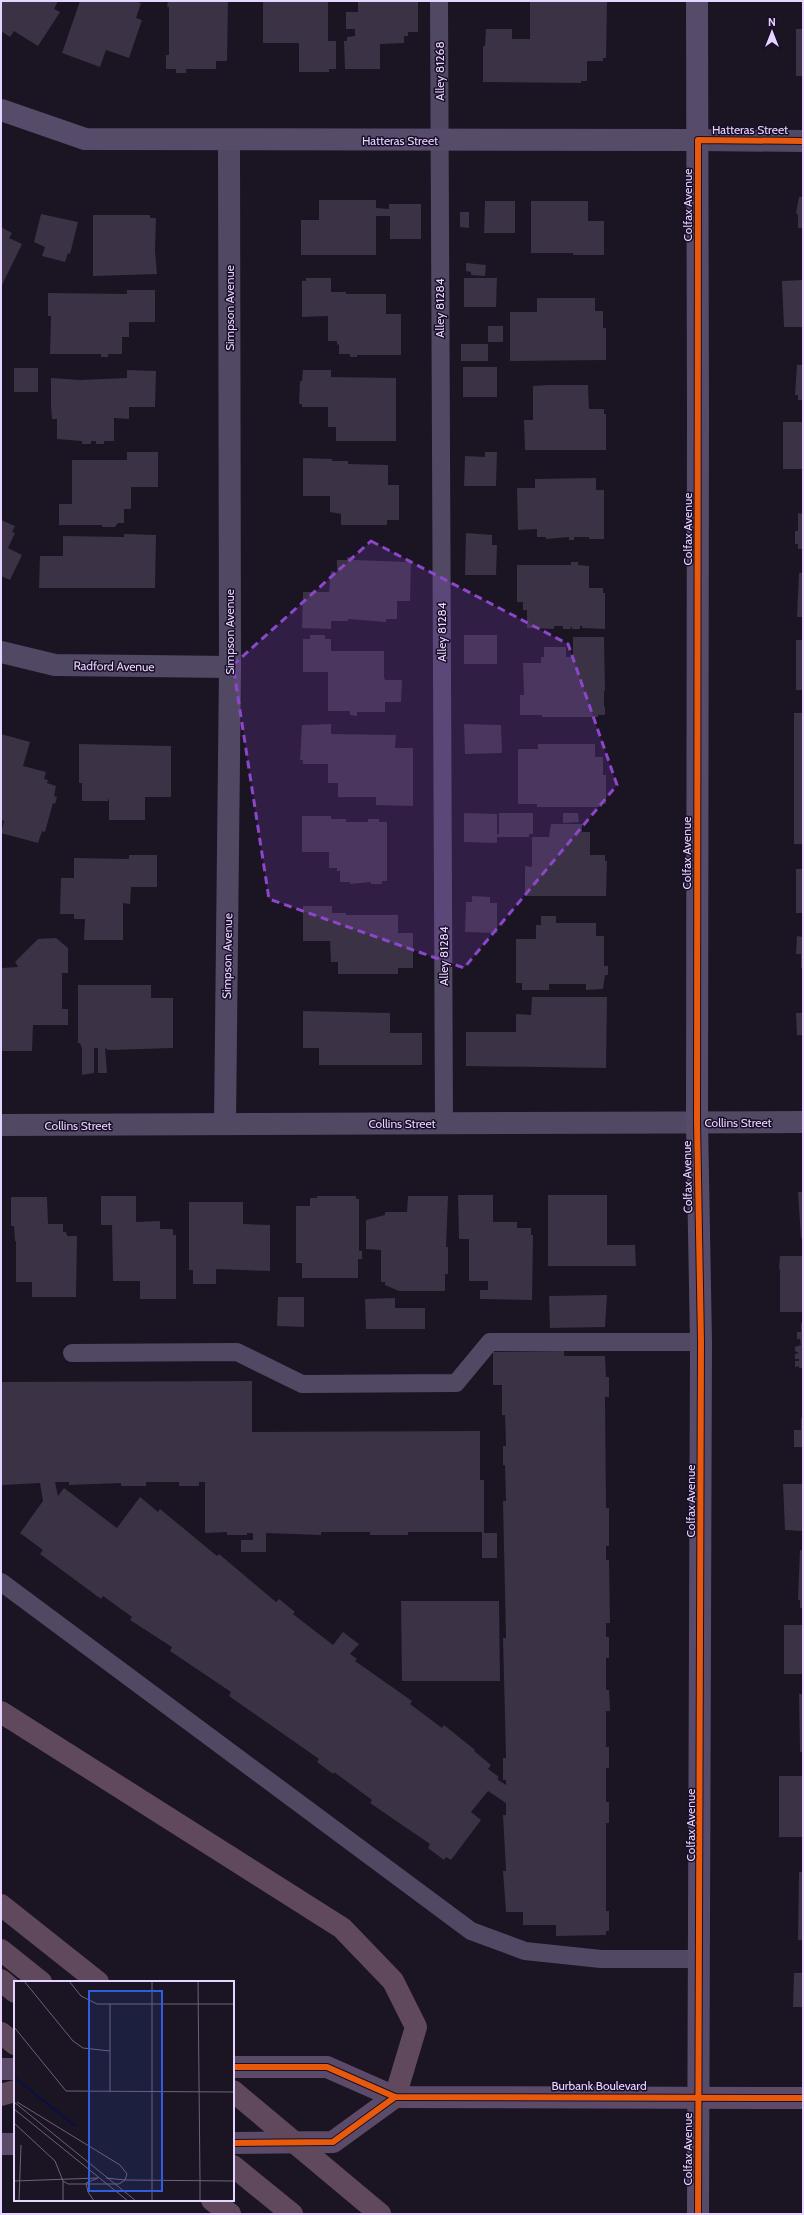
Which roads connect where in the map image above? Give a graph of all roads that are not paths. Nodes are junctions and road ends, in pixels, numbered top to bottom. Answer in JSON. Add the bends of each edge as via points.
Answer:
{"nodes":[{"id":1,"x":439,"y":1,"type":"edge"},
{"id":2,"x":697,"y":1,"type":"edge"},
{"id":3,"x":1,"y":110,"type":"edge"},
{"id":4,"x":229,"y":140,"type":"junction"},
{"id":5,"x":439,"y":140,"type":"junction"},
{"id":6,"x":698,"y":140,"type":"junction"},
{"id":7,"x":803,"y":141,"type":"edge"},
{"id":8,"x":1,"y":652,"type":"edge"},
{"id":9,"x":230,"y":666,"type":"junction"},
{"id":10,"x":697,"y":1122,"type":"junction"},
{"id":11,"x":803,"y":1122,"type":"edge"},
{"id":12,"x":444,"y":1123,"type":"junction"},
{"id":13,"x":226,"y":1124,"type":"junction"},
{"id":14,"x":1,"y":1126,"type":"edge"},
{"id":15,"x":701,"y":1342,"type":"junction"},
{"id":16,"x":72,"y":1353,"type":"dead end"},
{"id":17,"x":1,"y":1582,"type":"edge"},
{"id":18,"x":1,"y":1712,"type":"edge"},
{"id":19,"x":1,"y":1905,"type":"edge"},
{"id":20,"x":1,"y":1950,"type":"edge"},
{"id":21,"x":700,"y":1959,"type":"junction"},
{"id":22,"x":40,"y":1981,"type":"edge"},
{"id":23,"x":97,"y":1981,"type":"edge"},
{"id":24,"x":1,"y":2033,"type":"edge"},
{"id":25,"x":14,"y":2043,"type":"edge"},
{"id":26,"x":234,"y":2067,"type":"edge"},
{"id":27,"x":1,"y":2069,"type":"edge"},
{"id":28,"x":14,"y":2069,"type":"edge"},
{"id":29,"x":14,"y":2091,"type":"edge"},
{"id":30,"x":234,"y":2092,"type":"edge"},
{"id":31,"x":1,"y":2095,"type":"edge"},
{"id":32,"x":698,"y":2096,"type":"junction"},
{"id":33,"x":395,"y":2097,"type":"junction"},
{"id":34,"x":803,"y":2098,"type":"edge"},
{"id":35,"x":234,"y":2143,"type":"edge"},
{"id":36,"x":1,"y":2144,"type":"edge"},
{"id":37,"x":14,"y":2144,"type":"edge"},
{"id":38,"x":234,"y":2167,"type":"edge"},
{"id":39,"x":213,"y":2201,"type":"edge"},
{"id":40,"x":230,"y":2214,"type":"edge"},
{"id":41,"x":292,"y":2214,"type":"edge"},
{"id":42,"x":380,"y":2214,"type":"edge"},
{"id":43,"x":698,"y":2214,"type":"edge"}],
"edges":[{"from":1,"to":5,"type":"lane","name":"Alley 81268"},
{"from":2,"to":6,"type":"main road","name":"Colfax Avenue"},
{"from":3,"to":4,"type":"main road","name":"Hatteras Street","via":[[85,138]]},
{"from":4,"to":5,"type":"main road","name":"Hatteras Street"},
{"from":4,"to":9,"type":"street","name":"Simpson Avenue"},
{"from":5,"to":6,"type":"main road","name":"Hatteras Street"},
{"from":5,"to":12,"type":"lane","name":"Alley 81284"},
{"from":6,"to":7,"type":"street","name":"Hatteras Street"},
{"from":6,"to":10,"type":"main road","name":"Colfax Avenue"},
{"from":8,"to":9,"type":"street","name":"Radford Avenue","via":[[55,665]]},
{"from":9,"to":13,"type":"street","name":"Simpson Avenue"},
{"from":10,"to":11,"type":"street","name":"Collins Street"},
{"from":10,"to":12,"type":"street","name":"Collins Street"},
{"from":10,"to":15,"type":"main road","name":"Colfax Avenue"},
{"from":12,"to":13,"type":"street","name":"Collins Street"},
{"from":13,"to":14,"type":"street","name":"Collins Street"},
{"from":15,"to":16,"type":"lane","via":[[490,1342],[456,1383],[302,1384],[237,1352]]},
{"from":15,"to":21,"type":"main road","name":"Colfax Avenue"},
{"from":17,"to":21,"type":"lane","via":[[471,1931],[525,1951],[601,1960]]},
{"from":18,"to":33,"type":"highway","via":[[342,1928],[393,1981],[416,2027]]},
{"from":19,"to":23,"type":"highway"},
{"from":20,"to":22,"type":"highway"},
{"from":21,"to":32,"type":"main road","name":"Colfax Avenue"},
{"from":24,"to":25,"type":"highway"},
{"from":26,"to":33,"type":"main road","name":"Burbank Boulevard","via":[[327,2067]]},
{"from":27,"to":28,"type":"main road"},
{"from":29,"to":31,"type":"highway"},
{"from":30,"to":42,"type":"highway"},
{"from":32,"to":33,"type":"main road","name":"Burbank Boulevard"},
{"from":32,"to":34,"type":"main road","name":"Burbank Boulevard"},
{"from":32,"to":43,"type":"main road","name":"Colfax Avenue"},
{"from":33,"to":35,"type":"main road","via":[[333,2142]]},
{"from":36,"to":37,"type":"main road"},
{"from":38,"to":41,"type":"highway"},
{"from":39,"to":40,"type":"highway"}]}
